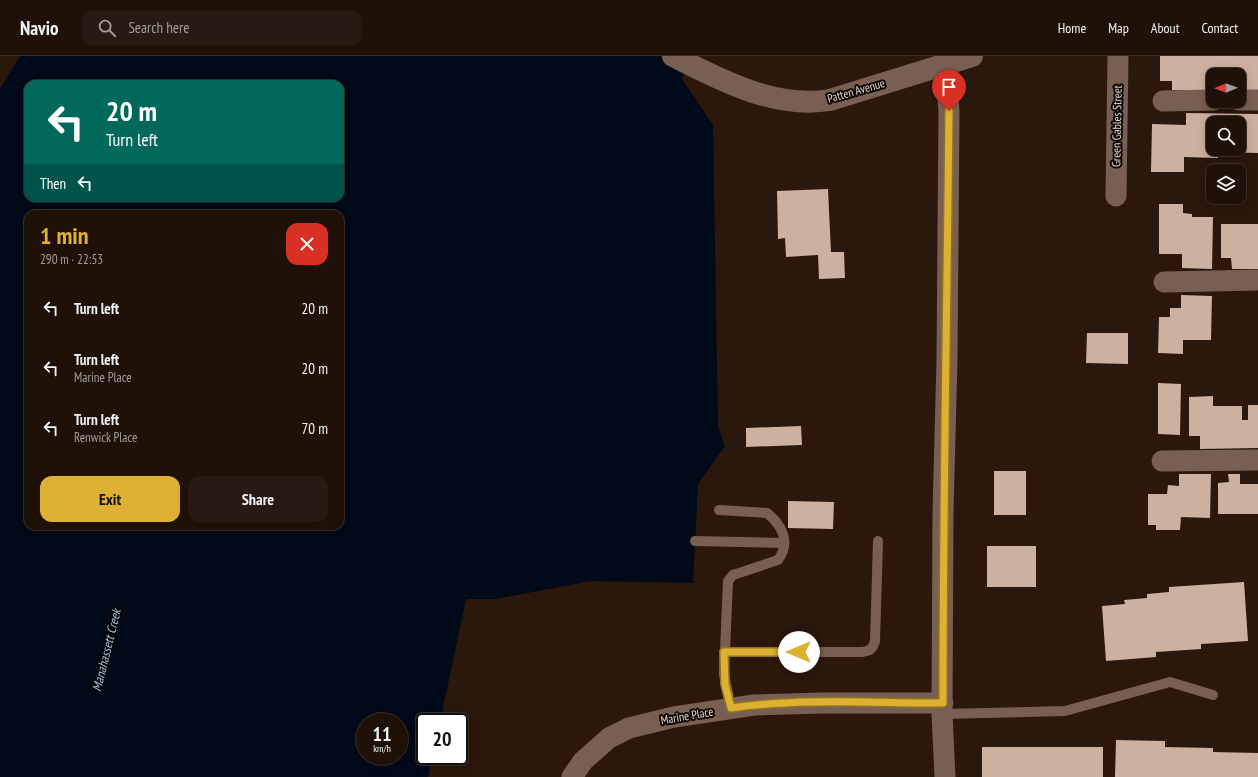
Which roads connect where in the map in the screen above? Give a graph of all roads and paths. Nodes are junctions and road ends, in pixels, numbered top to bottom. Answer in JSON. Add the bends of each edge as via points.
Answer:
{"nodes":[{"id":1,"x":673,"y":56,"type":"edge"},
{"id":2,"x":972,"y":56,"type":"edge"},
{"id":3,"x":1118,"y":56,"type":"edge"},
{"id":4,"x":945,"y":65,"type":"junction"},
{"id":5,"x":1206,"y":100,"type":"edge"},
{"id":6,"x":1246,"y":100,"type":"edge"},
{"id":7,"x":1258,"y":100,"type":"edge"},
{"id":8,"x":1163,"y":101,"type":"dead end"},
{"id":9,"x":1116,"y":196,"type":"dead end"},
{"id":10,"x":1258,"y":280,"type":"edge"},
{"id":11,"x":1164,"y":282,"type":"dead end"},
{"id":12,"x":1258,"y":460,"type":"edge"},
{"id":13,"x":1162,"y":461,"type":"dead end"},
{"id":14,"x":719,"y":510,"type":"dead end"},
{"id":15,"x":695,"y":541,"type":"dead end"},
{"id":16,"x":878,"y":541,"type":"dead end"},
{"id":17,"x":783,"y":543,"type":"junction"},
{"id":18,"x":724,"y":652,"type":"junction"},
{"id":19,"x":1213,"y":695,"type":"dead end"},
{"id":20,"x":731,"y":708,"type":"junction"},
{"id":21,"x":943,"y":708,"type":"junction"},
{"id":22,"x":572,"y":777,"type":"edge"},
{"id":23,"x":945,"y":777,"type":"edge"}],
"edges":[{"from":1,"to":4,"type":"street","name":"Patten Avenue","via":[[767,97],[790,102],[830,100]]},
{"from":2,"to":4,"type":"street","name":"Patten Avenue"},
{"from":3,"to":9,"type":"street","name":"Green Gables Street"},
{"from":4,"to":21,"type":"street","via":[[949,111]]},
{"from":5,"to":8,"type":"street"},
{"from":6,"to":7,"type":"street"},
{"from":10,"to":11,"type":"street"},
{"from":12,"to":13,"type":"street"},
{"from":14,"to":17,"type":"lane","via":[[767,513],[781,526],[784,533]]},
{"from":15,"to":17,"type":"lane"},
{"from":16,"to":18,"type":"lane","via":[[875,640],[870,651]]},
{"from":17,"to":18,"type":"lane","via":[[782,554],[778,560],[733,575],[728,581]]},
{"from":18,"to":20,"type":"lane","via":[[725,684]]},
{"from":19,"to":21,"type":"lane","via":[[1170,682],[1065,711]]},
{"from":20,"to":21,"type":"street","name":"Marine Place","via":[[822,703]]},
{"from":20,"to":22,"type":"street","name":"Marine Place","via":[[674,717],[629,728],[609,738],[591,752]]},
{"from":21,"to":23,"type":"street"}]}
